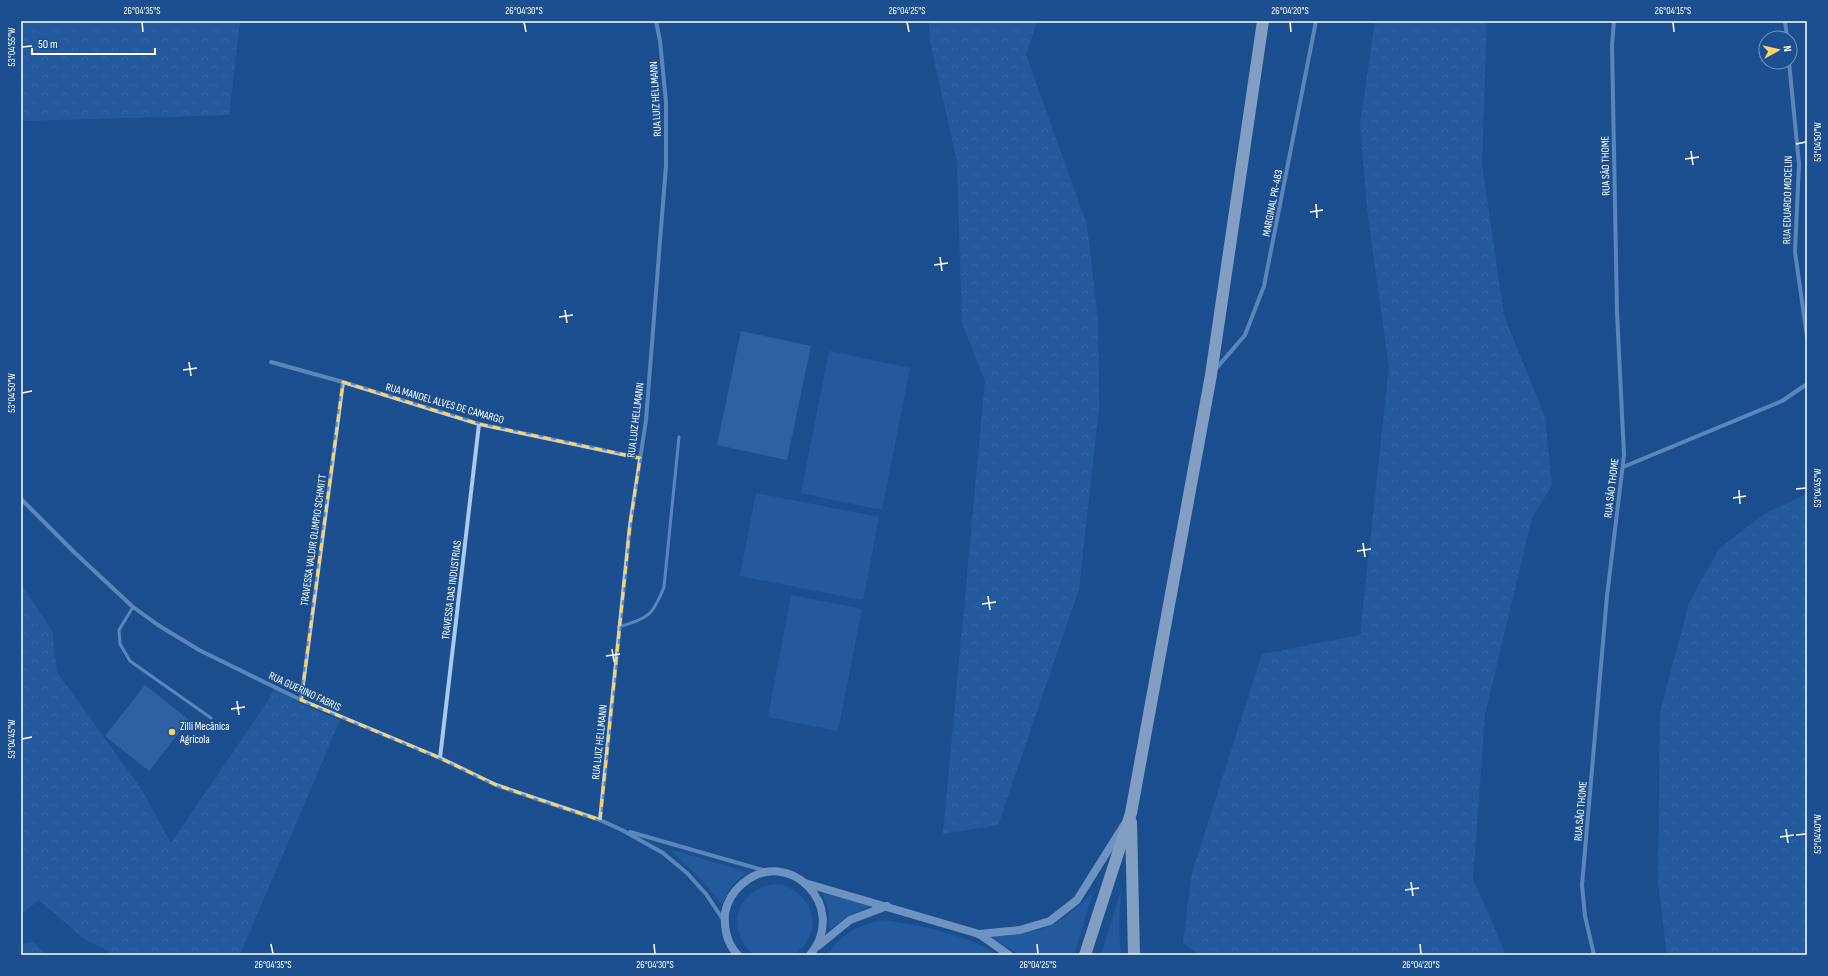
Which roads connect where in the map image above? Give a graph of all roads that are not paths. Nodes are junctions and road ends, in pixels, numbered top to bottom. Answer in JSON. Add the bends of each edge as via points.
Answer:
{"nodes":[{"id":1,"x":656,"y":21,"type":"edge"},
{"id":2,"x":1263,"y":21,"type":"edge"},
{"id":3,"x":1316,"y":21,"type":"edge"},
{"id":4,"x":1614,"y":21,"type":"edge"},
{"id":5,"x":1790,"y":70,"type":"edge"},
{"id":6,"x":1807,"y":337,"type":"edge"},
{"id":7,"x":271,"y":362,"type":"dead end"},
{"id":8,"x":1211,"y":375,"type":"junction"},
{"id":9,"x":343,"y":382,"type":"junction"},
{"id":10,"x":1807,"y":384,"type":"edge"},
{"id":11,"x":479,"y":424,"type":"junction"},
{"id":12,"x":679,"y":437,"type":"dead end"},
{"id":13,"x":640,"y":458,"type":"junction"},
{"id":14,"x":1623,"y":467,"type":"junction"},
{"id":15,"x":21,"y":499,"type":"edge"},
{"id":16,"x":133,"y":607,"type":"junction"},
{"id":17,"x":619,"y":627,"type":"junction"},
{"id":18,"x":301,"y":700,"type":"junction"},
{"id":19,"x":211,"y":718,"type":"dead end"},
{"id":20,"x":440,"y":758,"type":"junction"},
{"id":21,"x":1131,"y":813,"type":"junction"},
{"id":22,"x":600,"y":820,"type":"junction"},
{"id":23,"x":622,"y":830,"type":"junction"},
{"id":24,"x":770,"y":872,"type":"junction"},
{"id":25,"x":805,"y":883,"type":"junction"},
{"id":26,"x":887,"y":906,"type":"junction"},
{"id":27,"x":724,"y":922,"type":"junction"},
{"id":28,"x":979,"y":934,"type":"junction"},
{"id":29,"x":728,"y":941,"type":"junction"},
{"id":30,"x":816,"y":948,"type":"junction"},
{"id":31,"x":731,"y":955,"type":"edge"},
{"id":32,"x":738,"y":955,"type":"edge"},
{"id":33,"x":810,"y":955,"type":"edge"},
{"id":34,"x":1009,"y":955,"type":"edge"},
{"id":35,"x":1085,"y":955,"type":"edge"},
{"id":36,"x":1134,"y":955,"type":"edge"},
{"id":37,"x":1594,"y":955,"type":"edge"}],
"edges":[{"from":1,"to":13,"type":"street","name":"RUA LUIZ HELLMANN","via":[[666,102],[666,166],[646,420]]},
{"from":2,"to":8,"type":"highway"},
{"from":3,"to":8,"type":"street","name":"MARGINAL PR-483","via":[[1264,286],[1245,335]]},
{"from":4,"to":14,"type":"street","name":"RUA SÃO THOME","via":[[1612,53],[1617,312]]},
{"from":5,"to":6,"type":"street","name":"RUA EDUARDO MOCELIN","via":[[1799,164],[1795,252]]},
{"from":7,"to":9,"type":"street","name":"RUA MANOEL ALVES DE CAMARGO"},
{"from":8,"to":21,"type":"highway"},
{"from":9,"to":11,"type":"street","name":"RUA MANOEL ALVES DE CAMARGO"},
{"from":9,"to":18,"type":"street","name":"TRAVESSA VALDIR OLIMPIO SCHMITT"},
{"from":10,"to":14,"type":"street","via":[[1782,401]]},
{"from":11,"to":13,"type":"street","name":"RUA MANOEL ALVES DE CAMARGO"},
{"from":11,"to":20,"type":"street","name":"TRAVESSA DAS INDUSTRIAS"},
{"from":12,"to":17,"type":"lane","via":[[664,587],[657,605],[645,619]]},
{"from":13,"to":17,"type":"street","name":"RUA LUIZ HELLMANN"},
{"from":14,"to":37,"type":"street","name":"RUA SÃO THOME","via":[[1607,596],[1582,885],[1585,916]]},
{"from":15,"to":16,"type":"street","name":"RUA GUERINO FABRIS"},
{"from":16,"to":18,"type":"street","name":"RUA GUERINO FABRIS","via":[[199,650]]},
{"from":16,"to":19,"type":"lane","via":[[119,630],[120,644],[130,661]]},
{"from":17,"to":22,"type":"street","name":"RUA LUIZ HELLMANN"},
{"from":18,"to":20,"type":"street","name":"RUA GUERINO FABRIS"},
{"from":20,"to":22,"type":"street","name":"RUA GUERINO FABRIS","via":[[496,785]]},
{"from":21,"to":28,"type":"street","via":[[1077,900],[1050,921],[1020,930]]},
{"from":21,"to":35,"type":"highway"},
{"from":21,"to":36,"type":"highway"},
{"from":22,"to":23,"type":"street","name":"RUA GUERINO FABRIS"},
{"from":23,"to":24,"type":"street"},
{"from":23,"to":27,"type":"street","via":[[663,853],[687,873],[706,894]]},
{"from":24,"to":25,"type":"street","via":[[782,872]]},
{"from":24,"to":27,"type":"street","via":[[752,877],[737,888],[730,898]]},
{"from":25,"to":26,"type":"street"},
{"from":25,"to":30,"type":"street","via":[[813,891],[823,913],[824,925]]},
{"from":26,"to":28,"type":"street"},
{"from":26,"to":30,"type":"street","via":[[850,920]]},
{"from":27,"to":29,"type":"street"},
{"from":28,"to":34,"type":"street"},
{"from":29,"to":31,"type":"street"},
{"from":29,"to":32,"type":"street"},
{"from":30,"to":33,"type":"street"}]}
